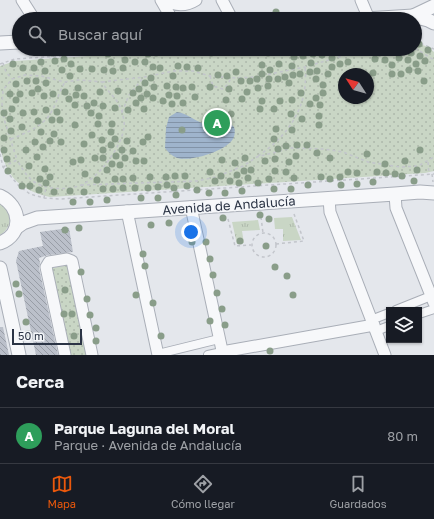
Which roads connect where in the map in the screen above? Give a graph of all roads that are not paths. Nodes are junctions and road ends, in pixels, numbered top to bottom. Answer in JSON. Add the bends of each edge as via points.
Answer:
{"nodes":[{"id":1,"x":22,"y":0,"type":"edge"},
{"id":2,"x":162,"y":0,"type":"edge"},
{"id":3,"x":196,"y":0,"type":"edge"},
{"id":4,"x":222,"y":0,"type":"edge"},
{"id":5,"x":361,"y":0,"type":"edge"},
{"id":6,"x":434,"y":6,"type":"edge"},
{"id":7,"x":434,"y":11,"type":"edge"},
{"id":8,"x":30,"y":12,"type":"edge"},
{"id":9,"x":168,"y":12,"type":"edge"},
{"id":10,"x":228,"y":12,"type":"edge"},
{"id":11,"x":366,"y":12,"type":"edge"},
{"id":12,"x":421,"y":12,"type":"edge"},
{"id":13,"x":434,"y":16,"type":"edge"},
{"id":14,"x":422,"y":18,"type":"edge"},
{"id":15,"x":434,"y":23,"type":"edge"},
{"id":16,"x":12,"y":42,"type":"edge"},
{"id":17,"x":0,"y":43,"type":"edge"},
{"id":18,"x":434,"y":188,"type":"edge"},
{"id":19,"x":420,"y":192,"type":"junction"},
{"id":20,"x":395,"y":194,"type":"junction"},
{"id":21,"x":434,"y":194,"type":"edge"},
{"id":22,"x":0,"y":196,"type":"edge"},
{"id":23,"x":329,"y":198,"type":"junction"},
{"id":24,"x":190,"y":207,"type":"junction"},
{"id":25,"x":16,"y":211,"type":"junction"},
{"id":26,"x":127,"y":211,"type":"junction"},
{"id":27,"x":37,"y":218,"type":"junction"},
{"id":28,"x":16,"y":228,"type":"junction"},
{"id":29,"x":1,"y":246,"type":"edge"},
{"id":30,"x":0,"y":268,"type":"edge"},
{"id":31,"x":2,"y":290,"type":"edge"},
{"id":32,"x":433,"y":299,"type":"edge"},
{"id":33,"x":406,"y":307,"type":"edge"},
{"id":34,"x":434,"y":308,"type":"edge"},
{"id":35,"x":422,"y":313,"type":"edge"},
{"id":36,"x":386,"y":315,"type":"edge"},
{"id":37,"x":374,"y":325,"type":"junction"},
{"id":38,"x":386,"y":326,"type":"edge"},
{"id":39,"x":219,"y":340,"type":"junction"},
{"id":40,"x":222,"y":353,"type":"edge"},
{"id":41,"x":158,"y":354,"type":"edge"},
{"id":42,"x":19,"y":355,"type":"edge"},
{"id":43,"x":65,"y":355,"type":"edge"},
{"id":44,"x":92,"y":355,"type":"edge"},
{"id":45,"x":208,"y":355,"type":"edge"},
{"id":46,"x":385,"y":355,"type":"edge"}],
"edges":[{"from":1,"to":8,"type":"street"},
{"from":2,"to":3,"type":"street","via":[[183,5]]},
{"from":2,"to":9,"type":"street"},
{"from":4,"to":10,"type":"street"},
{"from":5,"to":11,"type":"street"},
{"from":6,"to":12,"type":"street"},
{"from":7,"to":13,"type":"street"},
{"from":14,"to":15,"type":"street"},
{"from":16,"to":17,"type":"street"},
{"from":18,"to":19,"type":"street","name":"Avenida de Andalucía"},
{"from":19,"to":20,"type":"street","name":"Avenida de Andalucía"},
{"from":19,"to":21,"type":"street","name":"Avenida de Andalucía"},
{"from":20,"to":23,"type":"street","name":"Avenida de Andalucía"},
{"from":20,"to":32,"type":"street","via":[[396,208]]},
{"from":22,"to":25,"type":"street","via":[[7,199]]},
{"from":23,"to":24,"type":"street","name":"Avenida de Andalucía"},
{"from":23,"to":37,"type":"street","via":[[330,212]]},
{"from":24,"to":26,"type":"street","name":"Avenida de Andalucía"},
{"from":24,"to":39,"type":"street"},
{"from":25,"to":27,"type":"street","name":"Avenida de Andalucía"},
{"from":25,"to":28,"type":"street"},
{"from":26,"to":27,"type":"street","name":"Avenida de Andalucía"},
{"from":26,"to":41,"type":"street"},
{"from":27,"to":28,"type":"street","name":"Avenida de Andalucía"},
{"from":28,"to":29,"type":"street"},
{"from":30,"to":31,"type":"street"},
{"from":31,"to":42,"type":"street"},
{"from":32,"to":33,"type":"street"},
{"from":34,"to":35,"type":"street"},
{"from":36,"to":37,"type":"street"},
{"from":37,"to":38,"type":"street"},
{"from":37,"to":40,"type":"street"},
{"from":37,"to":46,"type":"street"},
{"from":39,"to":40,"type":"street"},
{"from":39,"to":41,"type":"street"},
{"from":40,"to":45,"type":"street"},
{"from":43,"to":44,"type":"street","via":[[46,267],[49,262],[67,259],[72,261]]}]}
